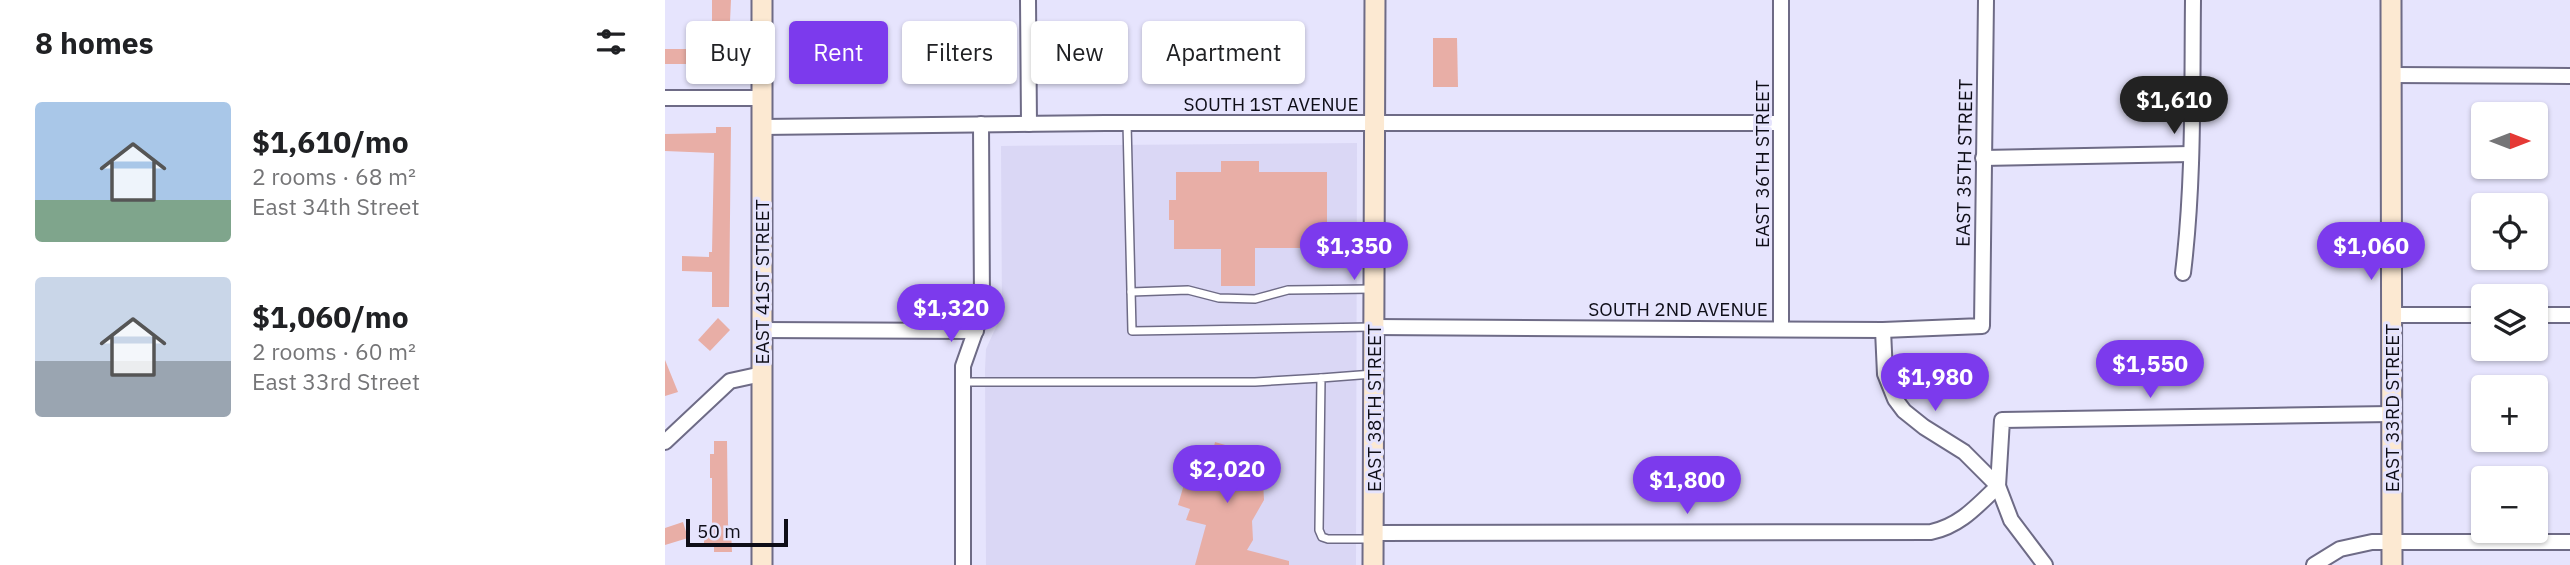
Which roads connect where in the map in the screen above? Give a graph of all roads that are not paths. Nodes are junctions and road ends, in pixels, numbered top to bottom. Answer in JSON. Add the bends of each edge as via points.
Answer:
{"nodes":[{"id":1,"x":762,"y":0,"type":"edge"},
{"id":2,"x":1028,"y":0,"type":"edge"},
{"id":3,"x":1375,"y":0,"type":"edge"},
{"id":4,"x":1781,"y":0,"type":"edge"},
{"id":5,"x":1986,"y":0,"type":"edge"},
{"id":6,"x":2193,"y":0,"type":"edge"},
{"id":7,"x":2391,"y":0,"type":"edge"},
{"id":8,"x":2391,"y":75,"type":"junction"},
{"id":9,"x":2570,"y":76,"type":"edge"},
{"id":10,"x":665,"y":98,"type":"edge"},
{"id":11,"x":761,"y":98,"type":"junction"},
{"id":12,"x":1127,"y":123,"type":"junction"},
{"id":13,"x":1375,"y":123,"type":"junction"},
{"id":14,"x":1781,"y":123,"type":"junction"},
{"id":15,"x":981,"y":124,"type":"junction"},
{"id":16,"x":1029,"y":124,"type":"junction"},
{"id":17,"x":761,"y":127,"type":"junction"},
{"id":18,"x":2191,"y":154,"type":"junction"},
{"id":19,"x":1983,"y":158,"type":"junction"},
{"id":20,"x":2182,"y":274,"type":"dead end"},
{"id":21,"x":1374,"y":289,"type":"junction"},
{"id":22,"x":1131,"y":292,"type":"junction"},
{"id":23,"x":2392,"y":315,"type":"junction"},
{"id":24,"x":2471,"y":315,"type":"edge"},
{"id":25,"x":2548,"y":315,"type":"edge"},
{"id":26,"x":2570,"y":315,"type":"edge"},
{"id":27,"x":1982,"y":326,"type":"joint"},
{"id":28,"x":1374,"y":327,"type":"junction"},
{"id":29,"x":1781,"y":328,"type":"junction"},
{"id":30,"x":1883,"y":330,"type":"junction"},
{"id":31,"x":762,"y":331,"type":"junction"},
{"id":32,"x":976,"y":331,"type":"junction"},
{"id":33,"x":762,"y":374,"type":"junction"},
{"id":34,"x":1374,"y":374,"type":"junction"},
{"id":35,"x":1321,"y":377,"type":"junction"},
{"id":36,"x":963,"y":383,"type":"junction"},
{"id":37,"x":2391,"y":414,"type":"junction"},
{"id":38,"x":665,"y":442,"type":"edge"},
{"id":39,"x":1998,"y":486,"type":"junction"},
{"id":40,"x":1373,"y":536,"type":"junction"},
{"id":41,"x":2392,"y":541,"type":"junction"},
{"id":42,"x":2570,"y":542,"type":"edge"},
{"id":43,"x":762,"y":565,"type":"edge"},
{"id":44,"x":963,"y":565,"type":"edge"},
{"id":45,"x":1373,"y":565,"type":"edge"},
{"id":46,"x":2045,"y":565,"type":"edge"},
{"id":47,"x":2314,"y":565,"type":"edge"},
{"id":48,"x":2392,"y":565,"type":"edge"}],
"edges":[{"from":1,"to":11,"type":"street","name":"EAST 41ST STREET"},
{"from":2,"to":16,"type":"street"},
{"from":3,"to":13,"type":"street","name":"EAST 38TH STREET"},
{"from":4,"to":14,"type":"street","name":"EAST 36TH STREET"},
{"from":5,"to":19,"type":"street","name":"EAST 35TH STREET"},
{"from":6,"to":18,"type":"street"},
{"from":7,"to":8,"type":"street","name":"EAST 33RD STREET"},
{"from":8,"to":9,"type":"street"},
{"from":8,"to":23,"type":"street","name":"EAST 33RD STREET"},
{"from":10,"to":11,"type":"street"},
{"from":11,"to":17,"type":"street","name":"EAST 41ST STREET"},
{"from":12,"to":13,"type":"street","name":"SOUTH 1ST AVENUE"},
{"from":12,"to":16,"type":"street","name":"SOUTH 1ST AVENUE"},
{"from":12,"to":22,"type":"lane"},
{"from":13,"to":14,"type":"street","name":"SOUTH 1ST AVENUE"},
{"from":13,"to":21,"type":"street","name":"EAST 38TH STREET"},
{"from":14,"to":29,"type":"street","name":"EAST 36TH STREET"},
{"from":15,"to":16,"type":"street","name":"SOUTH 1ST AVENUE"},
{"from":15,"to":17,"type":"street","name":"SOUTH 1ST AVENUE"},
{"from":15,"to":32,"type":"street","via":[[982,305]]},
{"from":17,"to":31,"type":"street","name":"EAST 41ST STREET"},
{"from":18,"to":19,"type":"street"},
{"from":18,"to":20,"type":"street"},
{"from":19,"to":27,"type":"street","name":"EAST 35TH STREET"},
{"from":21,"to":22,"type":"lane","via":[[1288,290],[1255,299],[1219,298],[1188,290]]},
{"from":21,"to":28,"type":"street","name":"EAST 38TH STREET"},
{"from":22,"to":28,"type":"lane","via":[[1132,331]]},
{"from":23,"to":24,"type":"street"},
{"from":23,"to":37,"type":"street","name":"EAST 33RD STREET"},
{"from":25,"to":26,"type":"street"},
{"from":27,"to":30,"type":"street","name":"SOUTH 2ND AVENUE"},
{"from":28,"to":29,"type":"street","name":"SOUTH 2ND AVENUE"},
{"from":28,"to":34,"type":"street","name":"EAST 38TH STREET"},
{"from":29,"to":30,"type":"street","name":"SOUTH 2ND AVENUE"},
{"from":30,"to":39,"type":"street","via":[[1885,374],[1895,399],[1924,427],[1964,452]]},
{"from":31,"to":32,"type":"street"},
{"from":31,"to":33,"type":"street","name":"EAST 41ST STREET"},
{"from":32,"to":36,"type":"street","via":[[963,366]]},
{"from":33,"to":38,"type":"street","via":[[730,381]]},
{"from":33,"to":43,"type":"street","name":"EAST 41ST STREET"},
{"from":34,"to":35,"type":"lane"},
{"from":34,"to":40,"type":"street","name":"EAST 38TH STREET"},
{"from":35,"to":36,"type":"lane","via":[[1255,382]]},
{"from":35,"to":40,"type":"lane","via":[[1319,530],[1328,539]]},
{"from":36,"to":44,"type":"street"},
{"from":37,"to":39,"type":"street","via":[[2002,420]]},
{"from":37,"to":41,"type":"street","name":"EAST 33RD STREET"},
{"from":39,"to":40,"type":"street","via":[[1960,522],[1931,532]]},
{"from":39,"to":46,"type":"street","via":[[2011,520]]},
{"from":40,"to":45,"type":"street","name":"EAST 38TH STREET"},
{"from":41,"to":42,"type":"street"},
{"from":41,"to":47,"type":"street","via":[[2340,549]]},
{"from":41,"to":48,"type":"street","name":"EAST 33RD STREET"}]}
